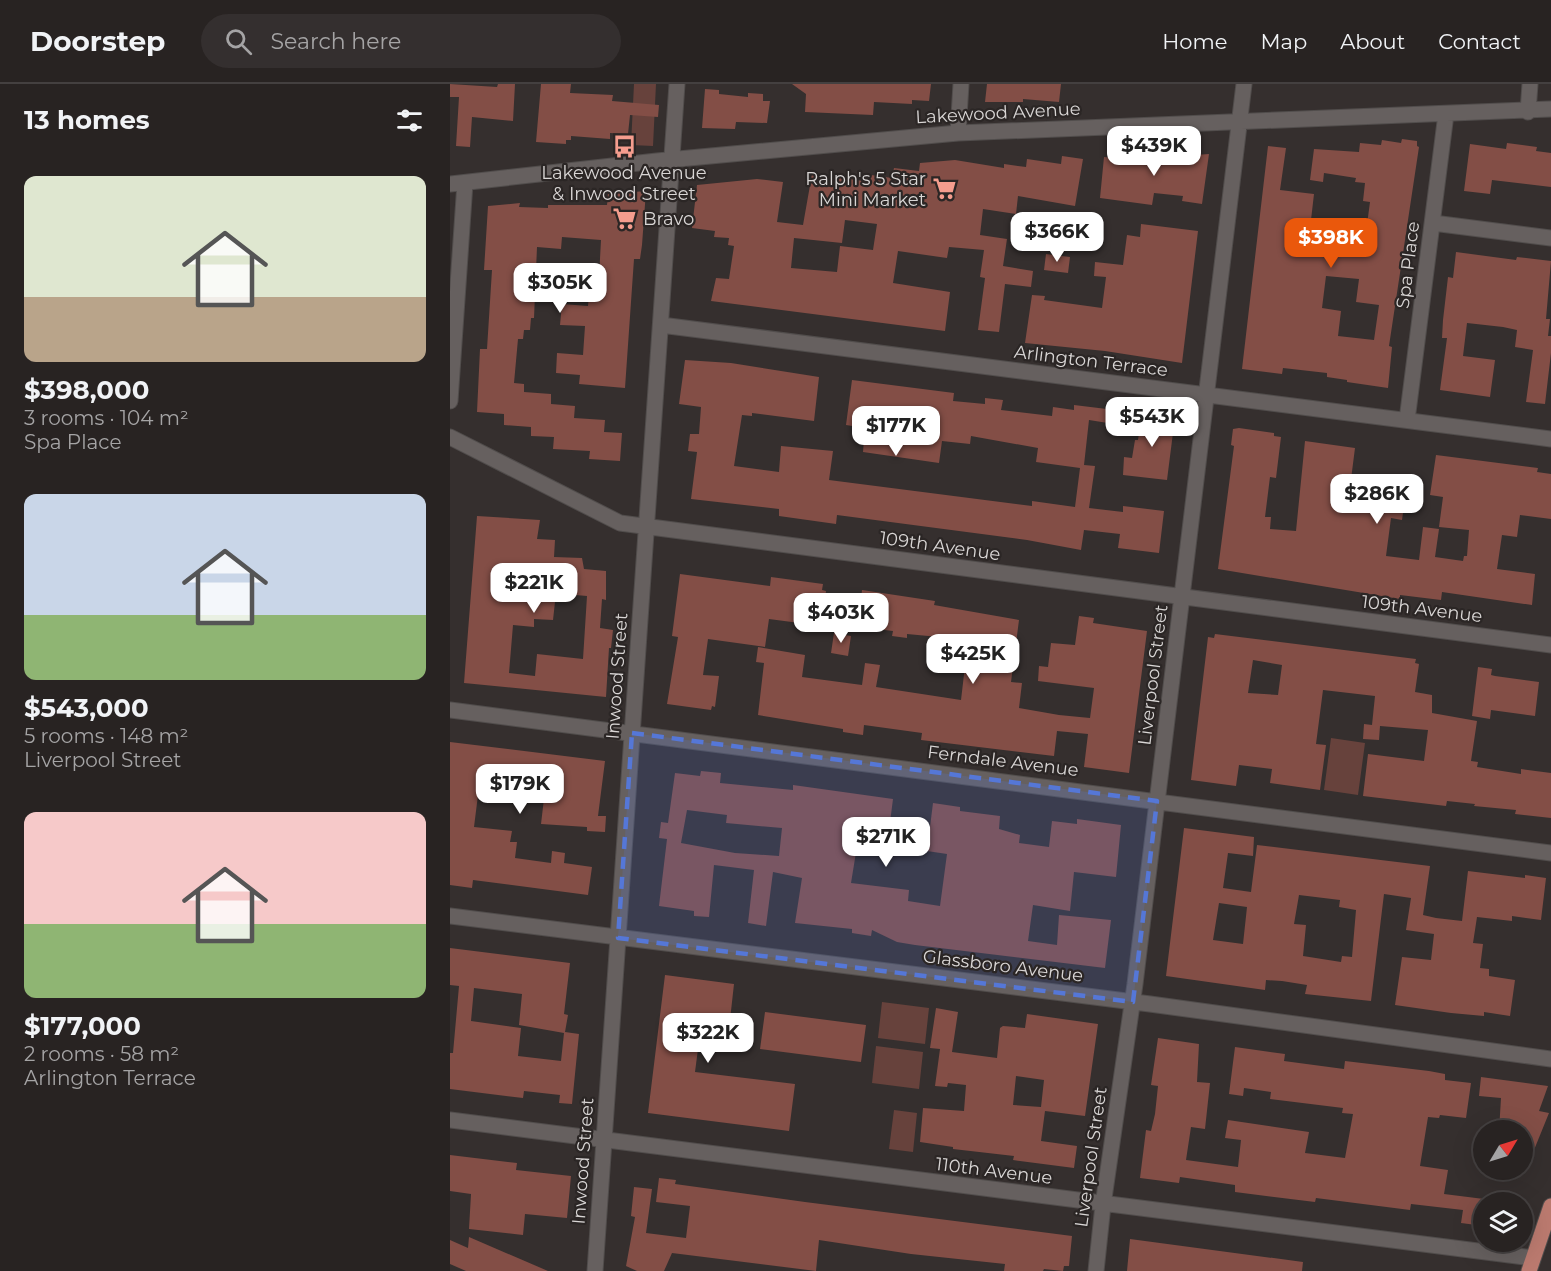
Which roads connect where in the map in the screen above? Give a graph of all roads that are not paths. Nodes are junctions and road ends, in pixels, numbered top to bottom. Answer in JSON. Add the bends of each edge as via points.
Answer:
{"nodes":[{"id":1,"x":677,"y":84,"type":"edge"},
{"id":2,"x":961,"y":84,"type":"edge"},
{"id":3,"x":1244,"y":84,"type":"edge"},
{"id":4,"x":1530,"y":84,"type":"edge"},
{"id":5,"x":1551,"y":109,"type":"edge"},
{"id":6,"x":1528,"y":112,"type":"junction"},
{"id":7,"x":1446,"y":114,"type":"junction"},
{"id":8,"x":1242,"y":120,"type":"junction"},
{"id":9,"x":958,"y":133,"type":"junction"},
{"id":10,"x":672,"y":160,"type":"junction"},
{"id":11,"x":458,"y":184,"type":"edge"},
{"id":12,"x":1433,"y":223,"type":"junction"},
{"id":13,"x":1551,"y":238,"type":"edge"},
{"id":14,"x":661,"y":325,"type":"junction"},
{"id":15,"x":1208,"y":396,"type":"junction"},
{"id":16,"x":450,"y":401,"type":"edge"},
{"id":17,"x":1407,"y":420,"type":"junction"},
{"id":18,"x":450,"y":437,"type":"edge"},
{"id":19,"x":1551,"y":439,"type":"edge"},
{"id":20,"x":647,"y":527,"type":"junction"},
{"id":21,"x":1182,"y":598,"type":"junction"},
{"id":22,"x":1551,"y":645,"type":"edge"},
{"id":23,"x":450,"y":710,"type":"edge"},
{"id":24,"x":632,"y":733,"type":"junction"},
{"id":25,"x":1157,"y":801,"type":"junction"},
{"id":26,"x":1551,"y":853,"type":"edge"},
{"id":27,"x":450,"y":916,"type":"edge"},
{"id":28,"x":618,"y":938,"type":"junction"},
{"id":29,"x":1133,"y":1002,"type":"junction"},
{"id":30,"x":1551,"y":1059,"type":"edge"},
{"id":31,"x":450,"y":1120,"type":"edge"},
{"id":32,"x":605,"y":1141,"type":"junction"},
{"id":33,"x":1103,"y":1205,"type":"junction"},
{"id":34,"x":1551,"y":1206,"type":"edge"},
{"id":35,"x":1531,"y":1265,"type":"edge"},
{"id":36,"x":595,"y":1271,"type":"edge"},
{"id":37,"x":1096,"y":1271,"type":"edge"}],
"edges":[{"from":1,"to":10,"type":"street","name":"Inwood Street"},
{"from":2,"to":9,"type":"street"},
{"from":3,"to":8,"type":"street","name":"Liverpool Street"},
{"from":4,"to":6,"type":"street"},
{"from":5,"to":6,"type":"street","name":"Lakewood Avenue"},
{"from":6,"to":7,"type":"street","name":"Lakewood Avenue"},
{"from":7,"to":8,"type":"street","name":"Lakewood Avenue"},
{"from":7,"to":12,"type":"street","name":"Spa Place"},
{"from":8,"to":9,"type":"street","name":"Lakewood Avenue"},
{"from":8,"to":15,"type":"street","name":"Liverpool Street"},
{"from":9,"to":10,"type":"street","name":"Lakewood Avenue"},
{"from":10,"to":11,"type":"street","name":"Lakewood Avenue"},
{"from":10,"to":14,"type":"street","name":"Inwood Street"},
{"from":11,"to":16,"type":"street"},
{"from":12,"to":13,"type":"street"},
{"from":12,"to":17,"type":"street","name":"Spa Place"},
{"from":14,"to":15,"type":"street","name":"Arlington Terrace"},
{"from":14,"to":20,"type":"street","name":"Inwood Street"},
{"from":15,"to":17,"type":"street","name":"Arlington Terrace"},
{"from":15,"to":21,"type":"street","name":"Liverpool Street"},
{"from":17,"to":19,"type":"street","name":"Arlington Terrace"},
{"from":18,"to":20,"type":"street","name":"109th Avenue","via":[[620,523]]},
{"from":20,"to":21,"type":"street","name":"109th Avenue"},
{"from":20,"to":24,"type":"street","name":"Inwood Street"},
{"from":21,"to":22,"type":"street","name":"109th Avenue"},
{"from":21,"to":25,"type":"street","name":"Liverpool Street"},
{"from":23,"to":24,"type":"street","name":"Ferndale Avenue"},
{"from":24,"to":25,"type":"street","name":"Ferndale Avenue"},
{"from":24,"to":28,"type":"street","name":"Inwood Street"},
{"from":25,"to":26,"type":"street","name":"Ferndale Avenue"},
{"from":25,"to":29,"type":"street","name":"Liverpool Street"},
{"from":27,"to":28,"type":"street","name":"Glassboro Avenue"},
{"from":28,"to":29,"type":"street","name":"Glassboro Avenue"},
{"from":28,"to":32,"type":"street","name":"Inwood Street"},
{"from":29,"to":30,"type":"street","name":"Glassboro Avenue"},
{"from":29,"to":33,"type":"street","name":"Liverpool Street"},
{"from":31,"to":32,"type":"street","name":"110th Avenue"},
{"from":32,"to":33,"type":"street","name":"110th Avenue"},
{"from":32,"to":36,"type":"street","name":"Inwood Street"},
{"from":33,"to":35,"type":"street","name":"110th Avenue"},
{"from":33,"to":37,"type":"street","name":"Liverpool Street"},
{"from":34,"to":35,"type":"main road"}]}
